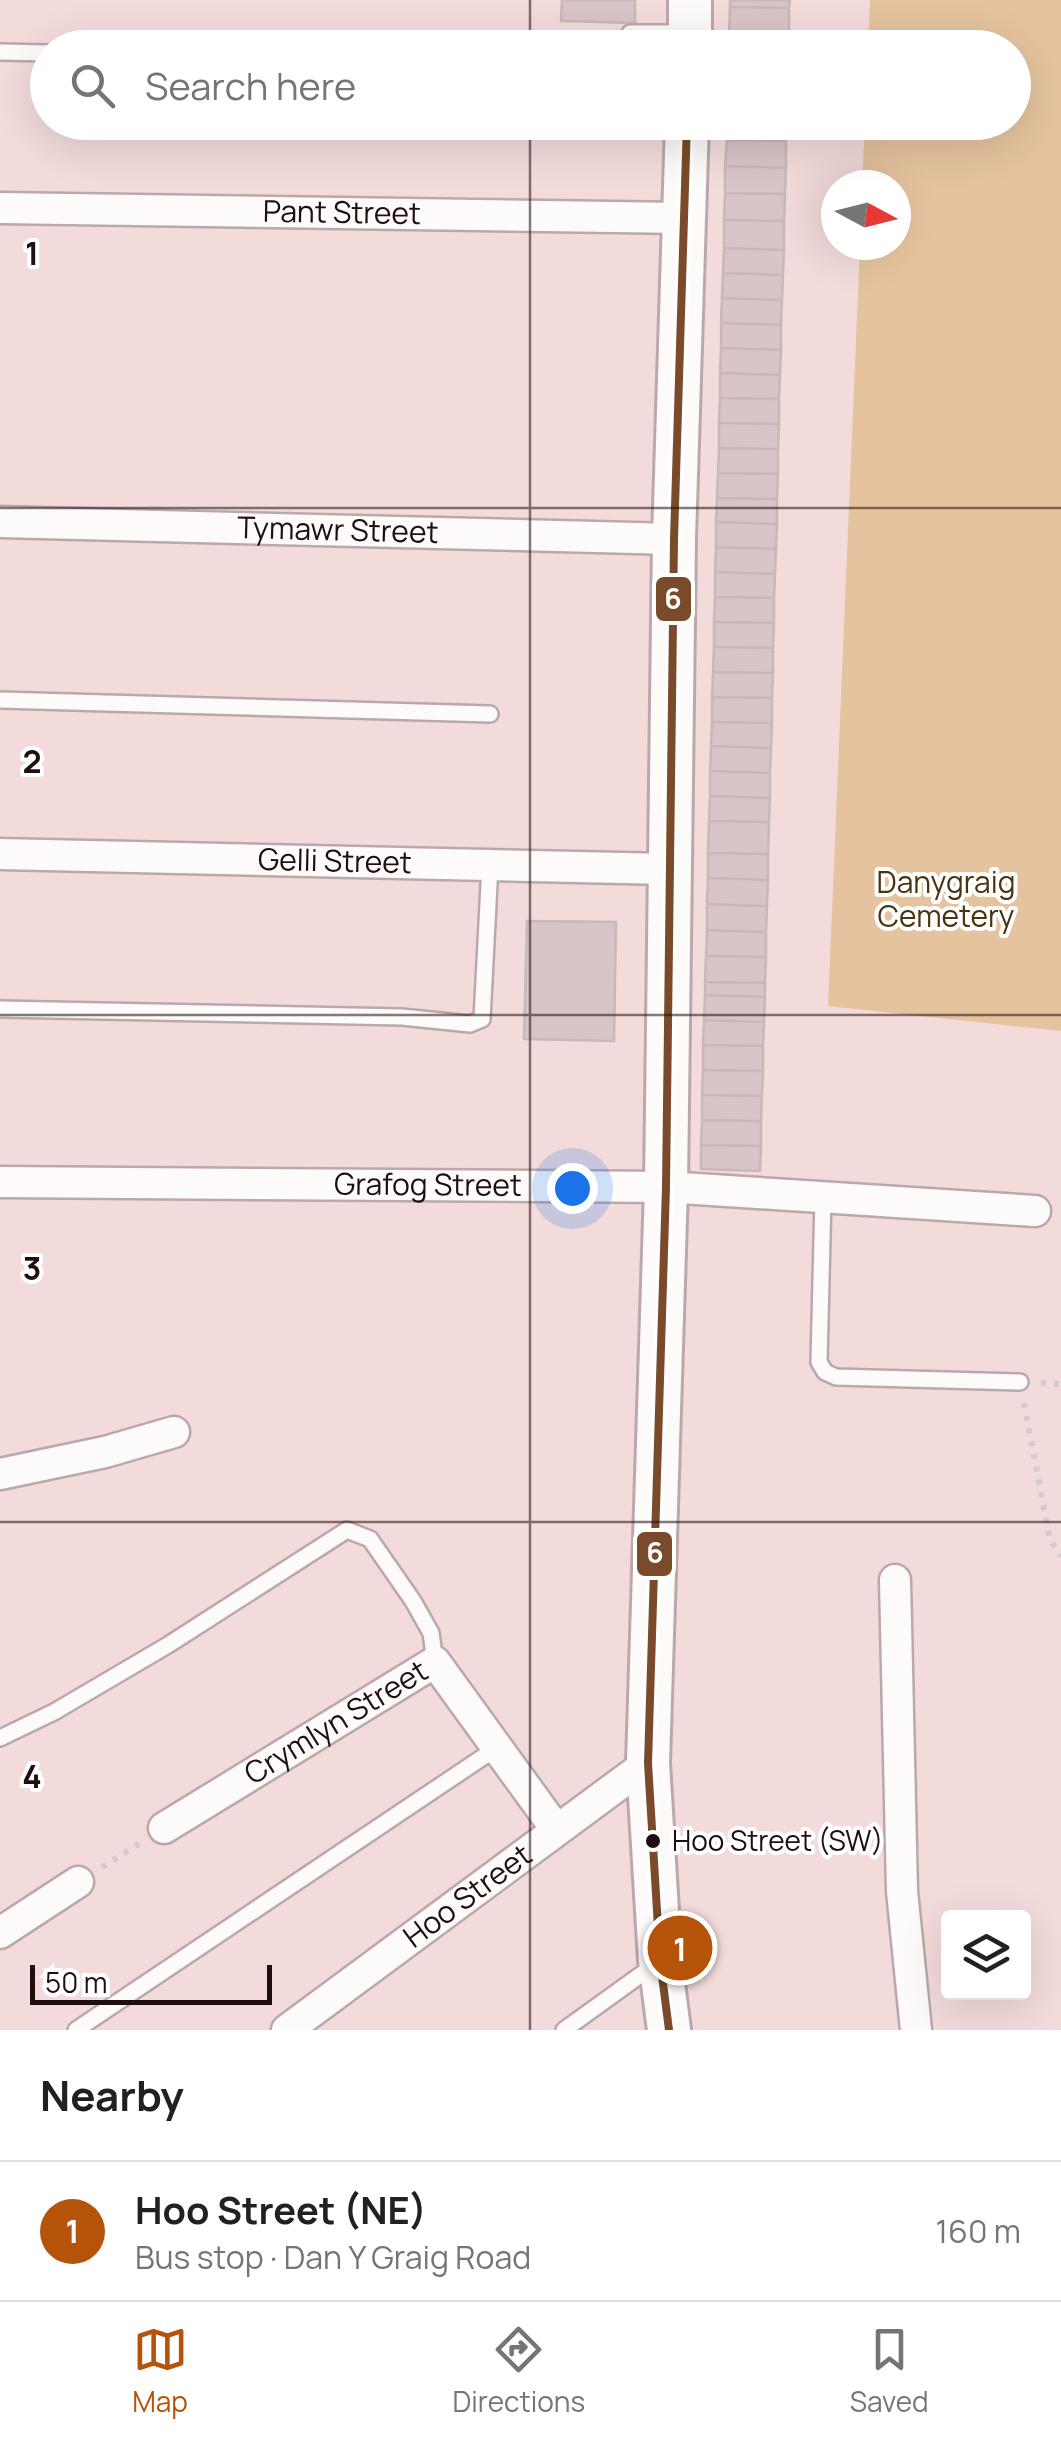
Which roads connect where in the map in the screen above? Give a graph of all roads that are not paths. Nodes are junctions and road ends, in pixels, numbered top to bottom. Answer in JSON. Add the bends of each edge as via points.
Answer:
{"nodes":[{"id":1,"x":690,"y":27,"type":"edge"},
{"id":2,"x":660,"y":30,"type":"edge"},
{"id":3,"x":0,"y":52,"type":"edge"},
{"id":4,"x":30,"y":52,"type":"edge"},
{"id":5,"x":687,"y":140,"type":"edge"},
{"id":6,"x":0,"y":208,"type":"edge"},
{"id":7,"x":684,"y":218,"type":"junction"},
{"id":8,"x":0,"y":522,"type":"edge"},
{"id":9,"x":674,"y":539,"type":"junction"},
{"id":10,"x":0,"y":700,"type":"edge"},
{"id":11,"x":490,"y":714,"type":"dead end"},
{"id":12,"x":0,"y":854,"type":"edge"},
{"id":13,"x":490,"y":865,"type":"junction"},
{"id":14,"x":668,"y":869,"type":"junction"},
{"id":15,"x":0,"y":1009,"type":"edge"},
{"id":16,"x":0,"y":1182,"type":"edge"},
{"id":17,"x":666,"y":1187,"type":"junction"},
{"id":18,"x":822,"y":1197,"type":"junction"},
{"id":19,"x":1035,"y":1211,"type":"dead end"},
{"id":20,"x":1020,"y":1382,"type":"road end"},
{"id":21,"x":174,"y":1432,"type":"dead end"},
{"id":22,"x":0,"y":1474,"type":"edge"},
{"id":23,"x":896,"y":1580,"type":"dead end"},
{"id":24,"x":436,"y":1662,"type":"junction"},
{"id":25,"x":0,"y":1738,"type":"edge"},
{"id":26,"x":498,"y":1747,"type":"junction"},
{"id":27,"x":648,"y":1763,"type":"junction"},
{"id":28,"x":164,"y":1828,"type":"road end"},
{"id":29,"x":556,"y":1829,"type":"junction"},
{"id":30,"x":78,"y":1882,"type":"road end"},
{"id":31,"x":0,"y":1933,"type":"edge"},
{"id":32,"x":660,"y":1960,"type":"junction"},
{"id":33,"x":76,"y":2030,"type":"edge"},
{"id":34,"x":287,"y":2030,"type":"edge"},
{"id":35,"x":564,"y":2030,"type":"edge"},
{"id":36,"x":669,"y":2030,"type":"edge"},
{"id":37,"x":916,"y":2030,"type":"edge"}],
"edges":[{"from":1,"to":2,"type":"lane"},
{"from":3,"to":4,"type":"lane"},
{"from":5,"to":7,"type":"street"},
{"from":6,"to":7,"type":"street","name":"Pant Street"},
{"from":7,"to":9,"type":"street"},
{"from":8,"to":9,"type":"street","name":"Tymawr Street"},
{"from":9,"to":14,"type":"street"},
{"from":10,"to":11,"type":"lane"},
{"from":12,"to":13,"type":"street","name":"Gelli Street"},
{"from":13,"to":14,"type":"street","name":"Gelli Street"},
{"from":13,"to":15,"type":"lane","via":[[482,1019],[470,1024]]},
{"from":14,"to":17,"type":"street"},
{"from":16,"to":17,"type":"street","name":"Grafog Street"},
{"from":17,"to":18,"type":"street","name":"Grafog Street"},
{"from":17,"to":27,"type":"street"},
{"from":18,"to":19,"type":"street","name":"Grafog Street"},
{"from":18,"to":20,"type":"lane","via":[[819,1362],[825,1372]]},
{"from":21,"to":22,"type":"street"},
{"from":23,"to":37,"type":"street","via":[[902,1891]]},
{"from":24,"to":25,"type":"lane","via":[[431,1633],[413,1601],[370,1539],[348,1530],[168,1645]]},
{"from":24,"to":26,"type":"street","name":"Crymlyn Street"},
{"from":24,"to":28,"type":"street","name":"Crymlyn Street"},
{"from":26,"to":29,"type":"street","name":"Crymlyn Street"},
{"from":26,"to":33,"type":"lane"},
{"from":27,"to":29,"type":"street","name":"Hoo Street"},
{"from":27,"to":32,"type":"street"},
{"from":29,"to":34,"type":"street","name":"Hoo Street"},
{"from":30,"to":31,"type":"street"},
{"from":32,"to":35,"type":"lane"},
{"from":32,"to":36,"type":"street"}]}
